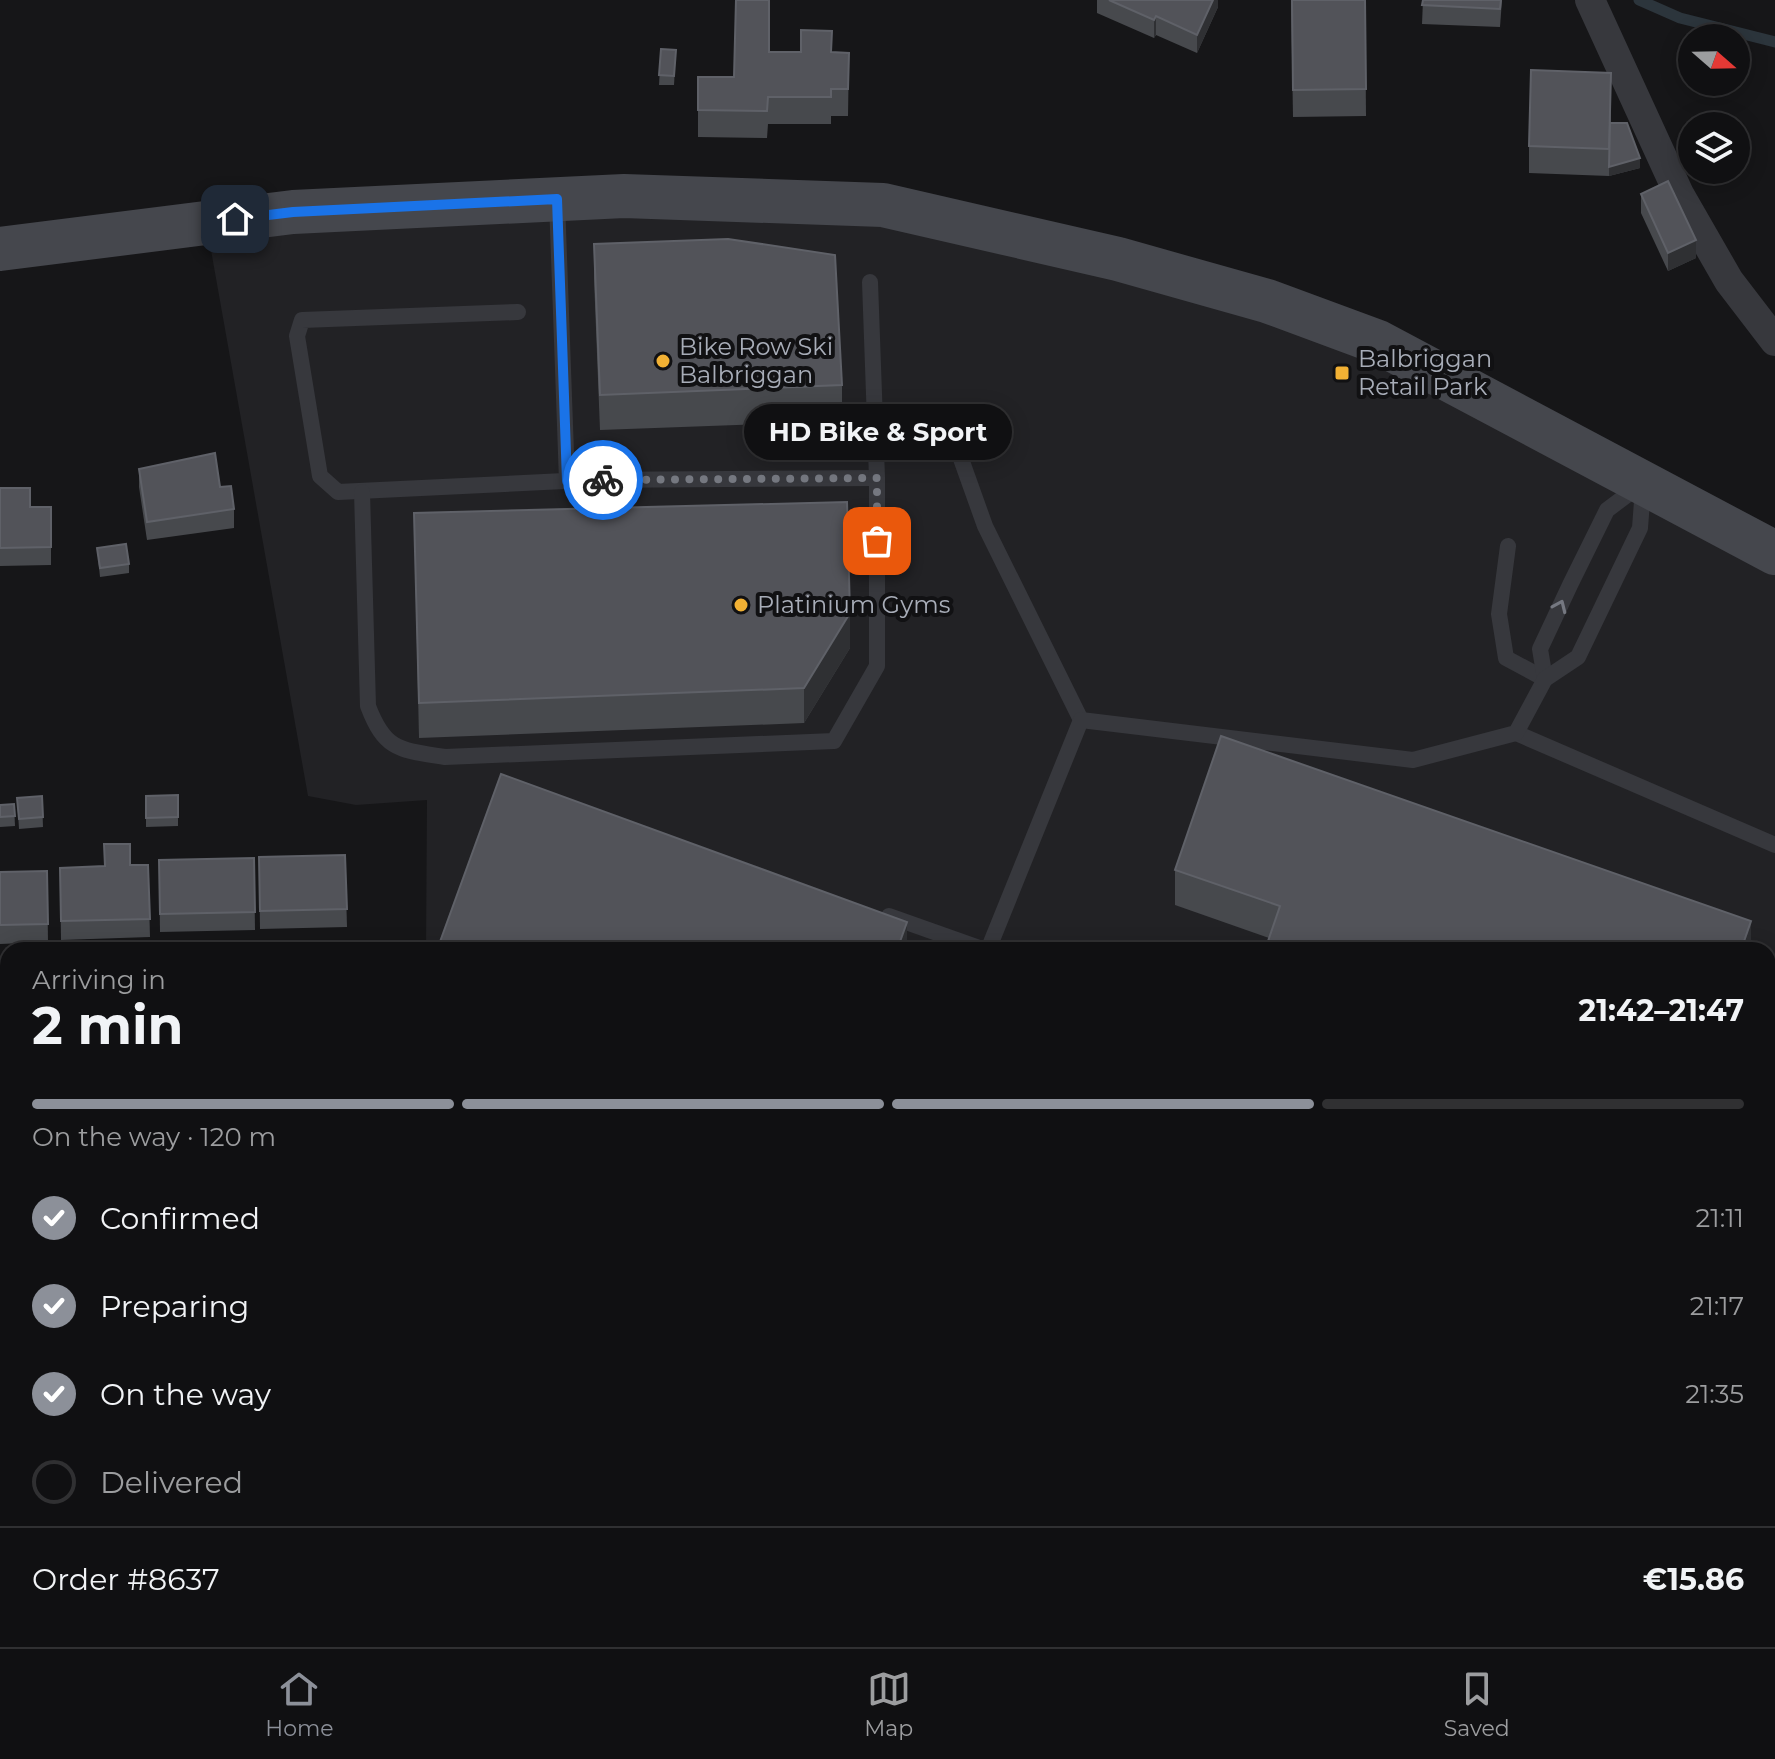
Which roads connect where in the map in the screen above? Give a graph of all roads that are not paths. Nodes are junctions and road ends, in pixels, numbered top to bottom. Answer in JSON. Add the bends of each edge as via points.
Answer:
{"nodes":[{"id":1,"x":1593,"y":3,"type":"edge"},
{"id":2,"x":557,"y":199,"type":"junction"},
{"id":3,"x":0,"y":249,"type":"edge"},
{"id":4,"x":870,"y":282,"type":"dead end"},
{"id":5,"x":518,"y":312,"type":"dead end"},
{"id":6,"x":1775,"y":341,"type":"edge"},
{"id":7,"x":945,"y":414,"type":"dead end"},
{"id":8,"x":877,"y":478,"type":"junction"},
{"id":9,"x":567,"y":481,"type":"junction"},
{"id":10,"x":1644,"y":482,"type":"junction"},
{"id":11,"x":362,"y":492,"type":"junction"},
{"id":12,"x":1508,"y":546,"type":"dead end"},
{"id":13,"x":1775,"y":553,"type":"edge"},
{"id":14,"x":1545,"y":679,"type":"junction"},
{"id":15,"x":1081,"y":720,"type":"junction"},
{"id":16,"x":1516,"y":733,"type":"junction"},
{"id":17,"x":1775,"y":845,"type":"edge"},
{"id":18,"x":869,"y":909,"type":"edge"},
{"id":19,"x":963,"y":942,"type":"edge"},
{"id":20,"x":989,"y":942,"type":"edge"}],
"edges":[{"from":1,"to":6,"type":"street","via":[[1679,194],[1729,281]]},
{"from":2,"to":3,"type":"main road","via":[[293,212]]},
{"from":2,"to":9,"type":"lane"},
{"from":2,"to":10,"type":"main road","via":[[624,196],[883,205],[1118,259],[1267,301],[1378,342]]},
{"from":4,"to":8,"type":"lane"},
{"from":5,"to":11,"type":"lane","via":[[302,320],[297,336],[320,476],[338,492]]},
{"from":7,"to":15,"type":"lane","via":[[985,526]]},
{"from":8,"to":9,"type":"lane"},
{"from":8,"to":11,"type":"lane","via":[[877,666],[834,741],[445,757],[406,751],[379,735],[368,706]]},
{"from":9,"to":11,"type":"lane"},
{"from":10,"to":13,"type":"main road"},
{"from":10,"to":14,"type":"lane","via":[[1640,528],[1578,657]]},
{"from":14,"to":10,"type":"lane","one_way":true,"via":[[1540,649],[1607,510]]},
{"from":12,"to":14,"type":"lane","via":[[1499,614],[1506,658]]},
{"from":14,"to":16,"type":"lane"},
{"from":15,"to":16,"type":"lane","via":[[1413,760]]},
{"from":15,"to":20,"type":"lane"},
{"from":16,"to":17,"type":"lane"},
{"from":18,"to":19,"type":"lane"}]}
